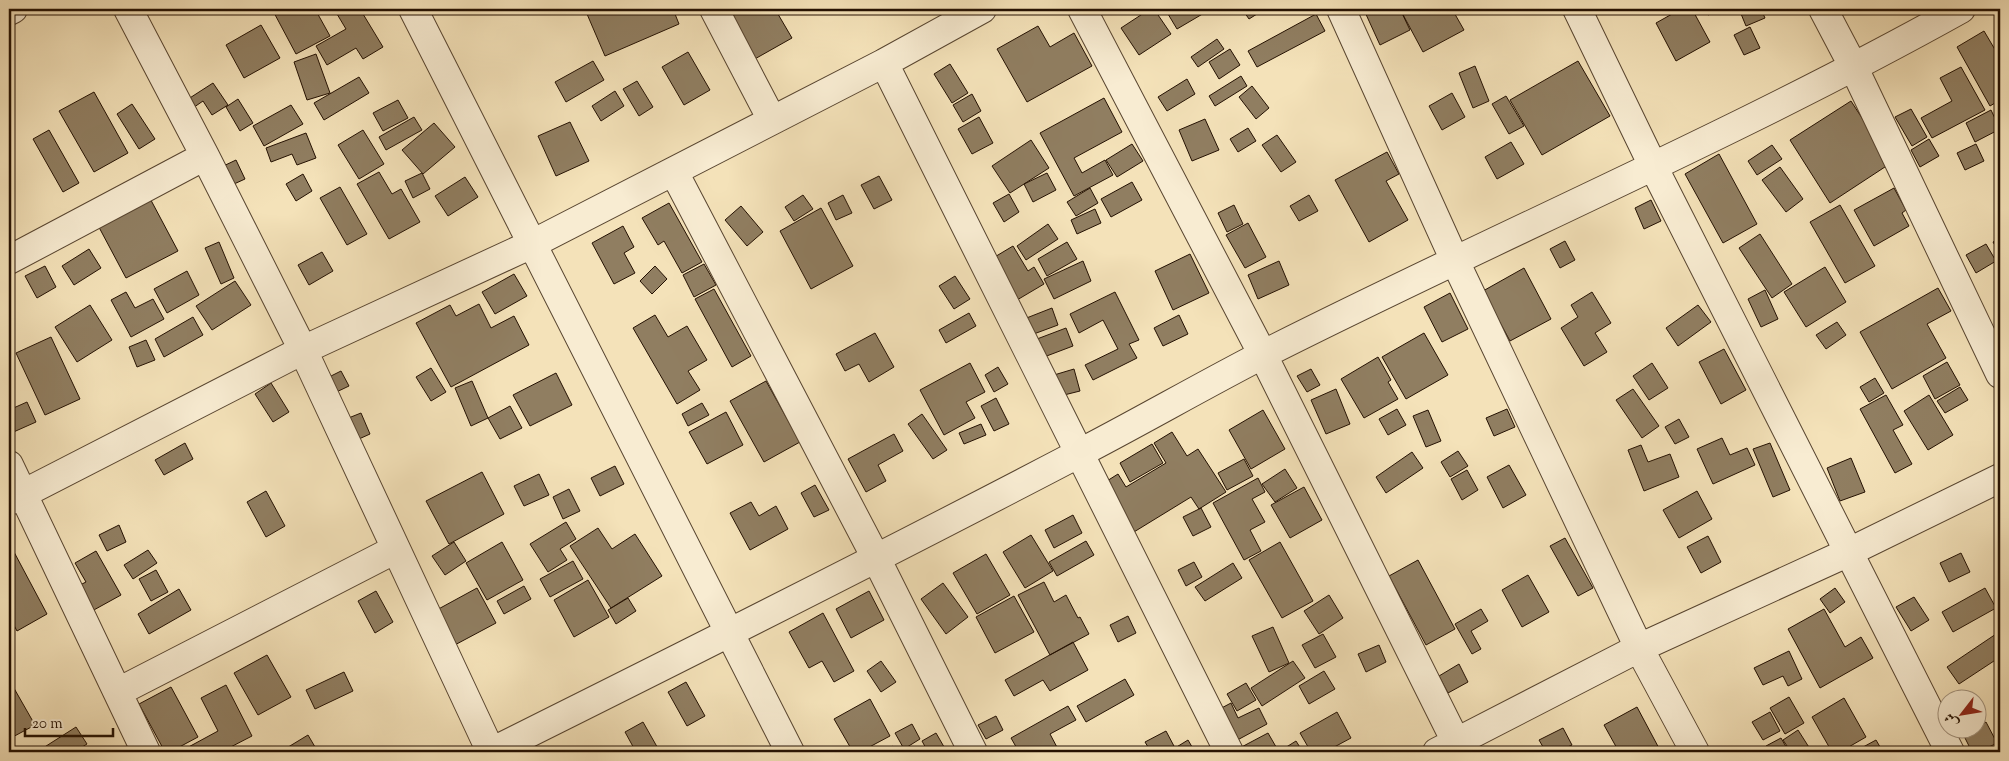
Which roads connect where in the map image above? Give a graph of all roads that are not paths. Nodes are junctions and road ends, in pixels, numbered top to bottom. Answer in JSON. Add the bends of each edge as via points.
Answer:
{"nodes":[{"id":1,"x":13,"y":9,"type":"edge"},
{"id":2,"x":128,"y":9,"type":"edge"},
{"id":3,"x":413,"y":9,"type":"edge"},
{"id":4,"x":714,"y":9,"type":"edge"},
{"id":5,"x":1082,"y":9,"type":"edge"},
{"id":6,"x":1341,"y":9,"type":"edge"},
{"id":7,"x":1576,"y":9,"type":"edge"},
{"id":8,"x":1823,"y":9,"type":"edge"},
{"id":9,"x":1961,"y":9,"type":"edge"},
{"id":10,"x":9,"y":11,"type":"edge"},
{"id":11,"x":968,"y":12,"type":"edge"},
{"id":12,"x":884,"y":62,"type":"junction"},
{"id":13,"x":1853,"y":66,"type":"junction"},
{"id":14,"x":772,"y":120,"type":"junction"},
{"id":15,"x":205,"y":156,"type":"junction"},
{"id":16,"x":1652,"y":166,"type":"junction"},
{"id":17,"x":674,"y":172,"type":"junction"},
{"id":18,"x":532,"y":244,"type":"junction"},
{"id":19,"x":9,"y":260,"type":"edge"},
{"id":20,"x":1455,"y":261,"type":"junction"},
{"id":21,"x":303,"y":350,"type":"junction"},
{"id":22,"x":1263,"y":355,"type":"junction"},
{"id":23,"x":2000,"y":374,"type":"edge"},
{"id":24,"x":1079,"y":454,"type":"junction"},
{"id":25,"x":9,"y":465,"type":"edge"},
{"id":26,"x":2000,"y":478,"type":"edge"},
{"id":27,"x":16,"y":498,"type":"edge"},
{"id":28,"x":396,"y":549,"type":"junction"},
{"id":29,"x":1849,"y":552,"type":"junction"},
{"id":30,"x":876,"y":558,"type":"junction"},
{"id":31,"x":729,"y":634,"type":"junction"},
{"id":32,"x":1640,"y":648,"type":"junction"},
{"id":33,"x":118,"y":692,"type":"junction"},
{"id":34,"x":1451,"y":749,"type":"edge"},
{"id":35,"x":146,"y":752,"type":"edge"},
{"id":36,"x":491,"y":752,"type":"edge"},
{"id":37,"x":790,"y":752,"type":"edge"},
{"id":38,"x":974,"y":752,"type":"edge"},
{"id":39,"x":1229,"y":752,"type":"edge"},
{"id":40,"x":1695,"y":752,"type":"edge"},
{"id":41,"x":1950,"y":752,"type":"edge"}],
"edges":[{"from":1,"to":10,"type":"street"},
{"from":2,"to":15,"type":"street"},
{"from":3,"to":18,"type":"street"},
{"from":4,"to":14,"type":"street"},
{"from":5,"to":22,"type":"street"},
{"from":6,"to":20,"type":"street"},
{"from":7,"to":16,"type":"street"},
{"from":8,"to":13,"type":"street"},
{"from":9,"to":13,"type":"street"},
{"from":11,"to":12,"type":"street"},
{"from":12,"to":14,"type":"street"},
{"from":12,"to":24,"type":"street"},
{"from":13,"to":16,"type":"street"},
{"from":13,"to":23,"type":"street"},
{"from":14,"to":17,"type":"street"},
{"from":15,"to":19,"type":"street"},
{"from":15,"to":21,"type":"street"},
{"from":16,"to":20,"type":"street"},
{"from":16,"to":29,"type":"street"},
{"from":17,"to":18,"type":"street"},
{"from":17,"to":30,"type":"street"},
{"from":18,"to":21,"type":"street"},
{"from":18,"to":31,"type":"street"},
{"from":20,"to":22,"type":"street"},
{"from":20,"to":32,"type":"street"},
{"from":21,"to":27,"type":"street"},
{"from":21,"to":28,"type":"street"},
{"from":22,"to":24,"type":"street"},
{"from":22,"to":34,"type":"street"},
{"from":24,"to":30,"type":"street"},
{"from":24,"to":39,"type":"street"},
{"from":25,"to":27,"type":"street"},
{"from":26,"to":29,"type":"street"},
{"from":27,"to":33,"type":"street"},
{"from":28,"to":33,"type":"street"},
{"from":28,"to":36,"type":"street"},
{"from":29,"to":32,"type":"street"},
{"from":29,"to":41,"type":"street"},
{"from":30,"to":31,"type":"street"},
{"from":30,"to":38,"type":"street"},
{"from":31,"to":36,"type":"street"},
{"from":31,"to":37,"type":"street"},
{"from":32,"to":34,"type":"street"},
{"from":32,"to":40,"type":"street"},
{"from":33,"to":35,"type":"street"}]}
